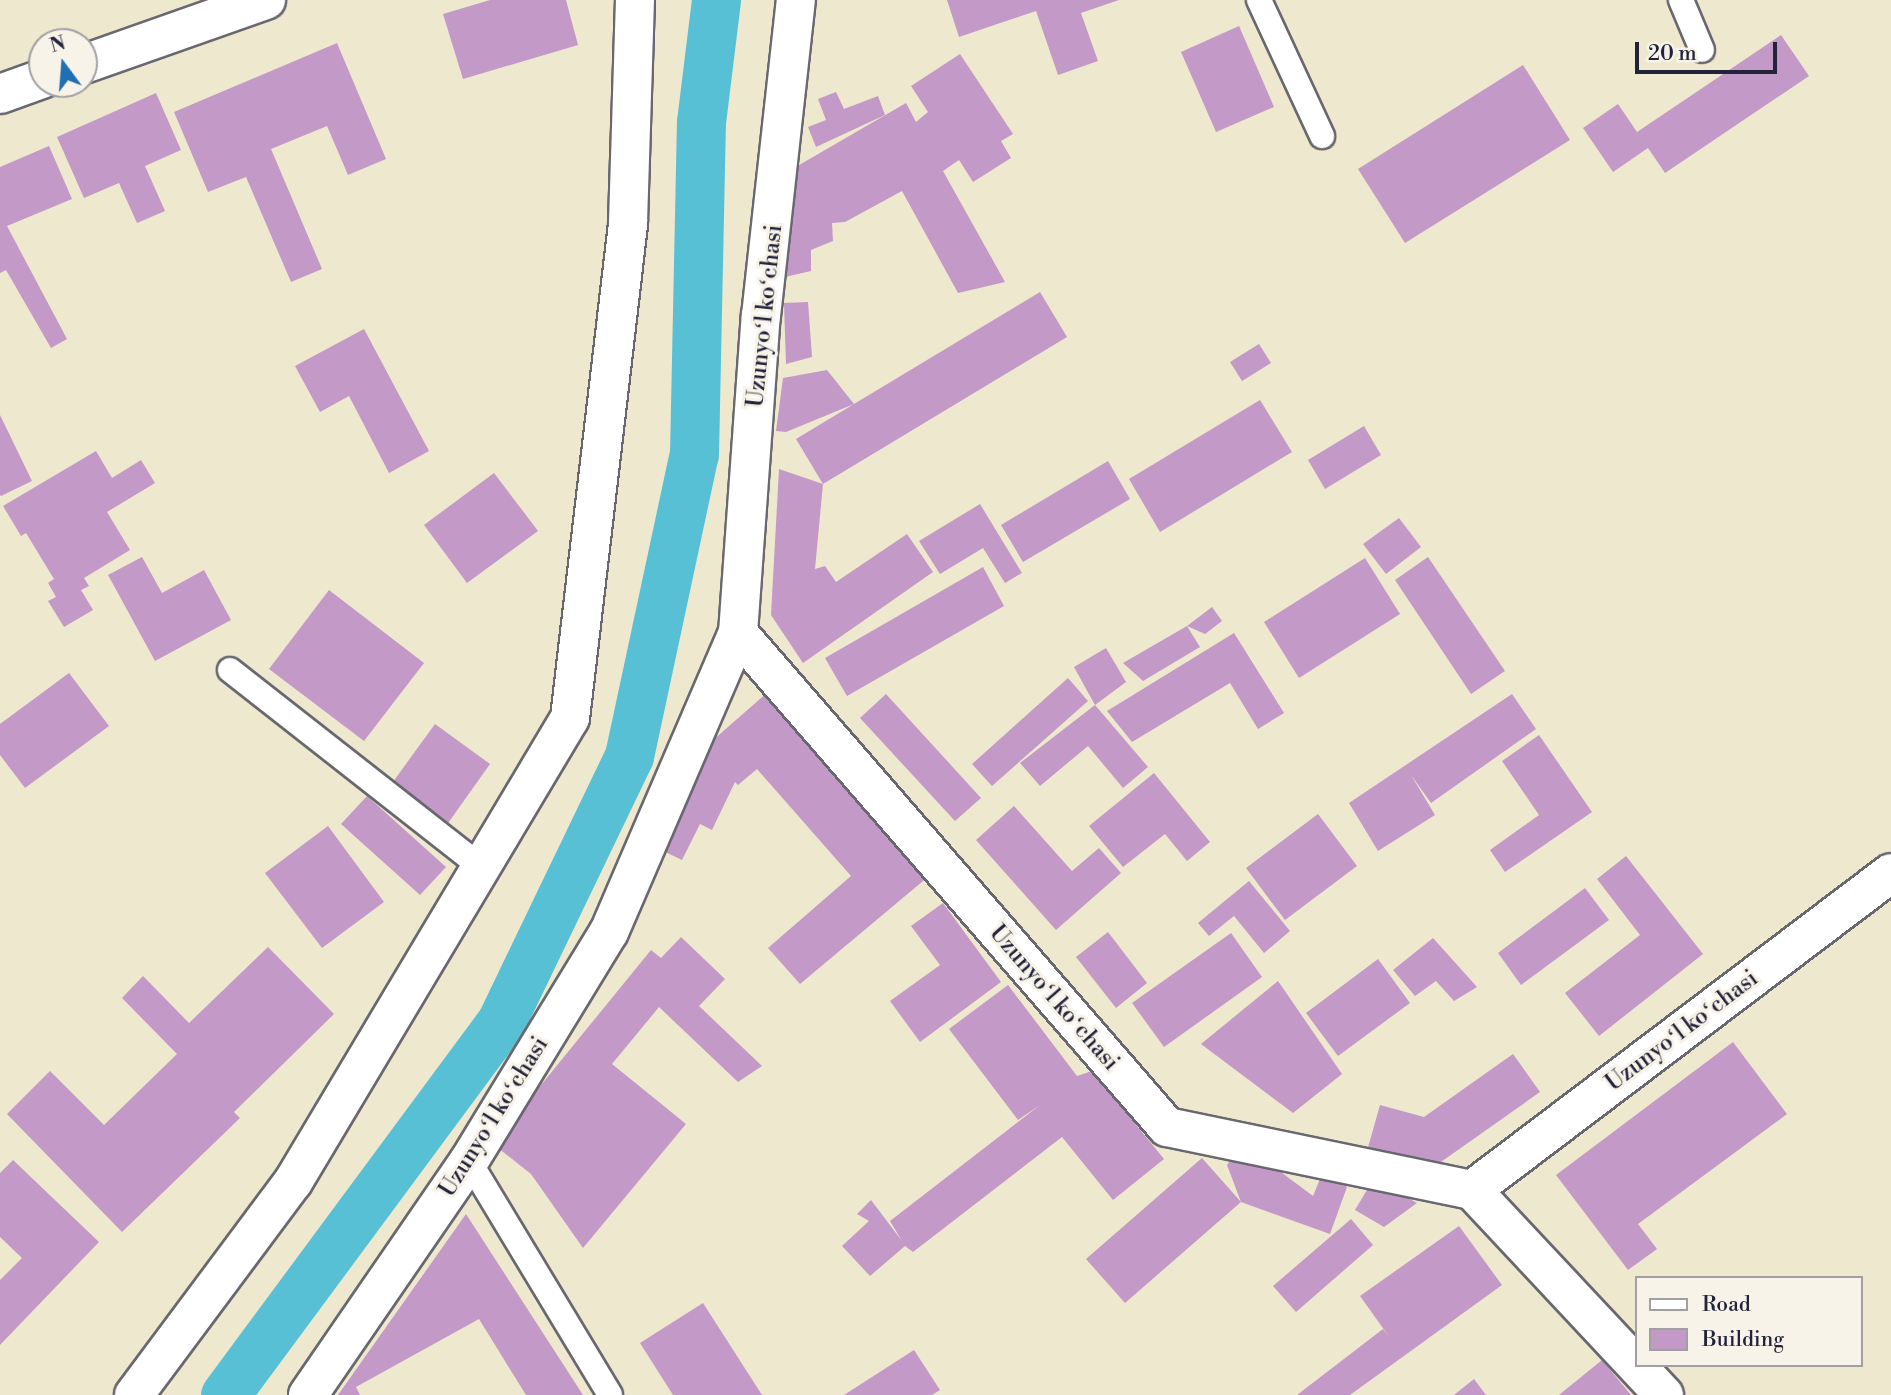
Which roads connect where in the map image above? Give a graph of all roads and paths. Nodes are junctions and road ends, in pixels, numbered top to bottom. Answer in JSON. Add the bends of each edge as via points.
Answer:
{"nodes":[{"id":1,"x":266,"y":0,"type":"edge"},
{"id":2,"x":635,"y":0,"type":"edge"},
{"id":3,"x":796,"y":0,"type":"edge"},
{"id":4,"x":1259,"y":0,"type":"edge"},
{"id":5,"x":1681,"y":0,"type":"edge"},
{"id":6,"x":1702,"y":50,"type":"dead end"},
{"id":7,"x":98,"y":59,"type":"edge"},
{"id":8,"x":28,"y":84,"type":"edge"},
{"id":9,"x":0,"y":94,"type":"edge"},
{"id":10,"x":1322,"y":136,"type":"dead end"},
{"id":11,"x":738,"y":633,"type":"junction"},
{"id":12,"x":230,"y":670,"type":"dead end"},
{"id":13,"x":481,"y":867,"type":"junction"},
{"id":14,"x":1891,"y":873,"type":"edge"},
{"id":15,"x":469,"y":1161,"type":"junction"},
{"id":16,"x":1472,"y":1190,"type":"junction"},
{"id":17,"x":1636,"y":1365,"type":"edge"},
{"id":18,"x":1638,"y":1367,"type":"edge"},
{"id":19,"x":134,"y":1395,"type":"edge"},
{"id":20,"x":308,"y":1395,"type":"edge"},
{"id":21,"x":610,"y":1395,"type":"edge"},
{"id":22,"x":1664,"y":1395,"type":"edge"}],
"edges":[{"from":1,"to":7,"type":"street"},
{"from":2,"to":13,"type":"street","via":[[628,222],[570,718]]},
{"from":3,"to":11,"type":"street","name":"Uzunyoʻl koʻchasi","via":[[761,316]]},
{"from":4,"to":10,"type":"lane"},
{"from":5,"to":6,"type":"lane"},
{"from":8,"to":9,"type":"street"},
{"from":11,"to":15,"type":"street","name":"Uzunyoʻl koʻchasi","via":[[609,932]]},
{"from":11,"to":16,"type":"street","name":"Uzunyoʻl koʻchasi","via":[[1167,1127]]},
{"from":12,"to":13,"type":"lane"},
{"from":13,"to":19,"type":"street","via":[[293,1182]]},
{"from":14,"to":16,"type":"street","name":"Uzunyoʻl koʻchasi"},
{"from":15,"to":20,"type":"street","name":"Uzunyoʻl koʻchasi"},
{"from":15,"to":21,"type":"lane"},
{"from":16,"to":17,"type":"street"},
{"from":18,"to":22,"type":"street"}]}
